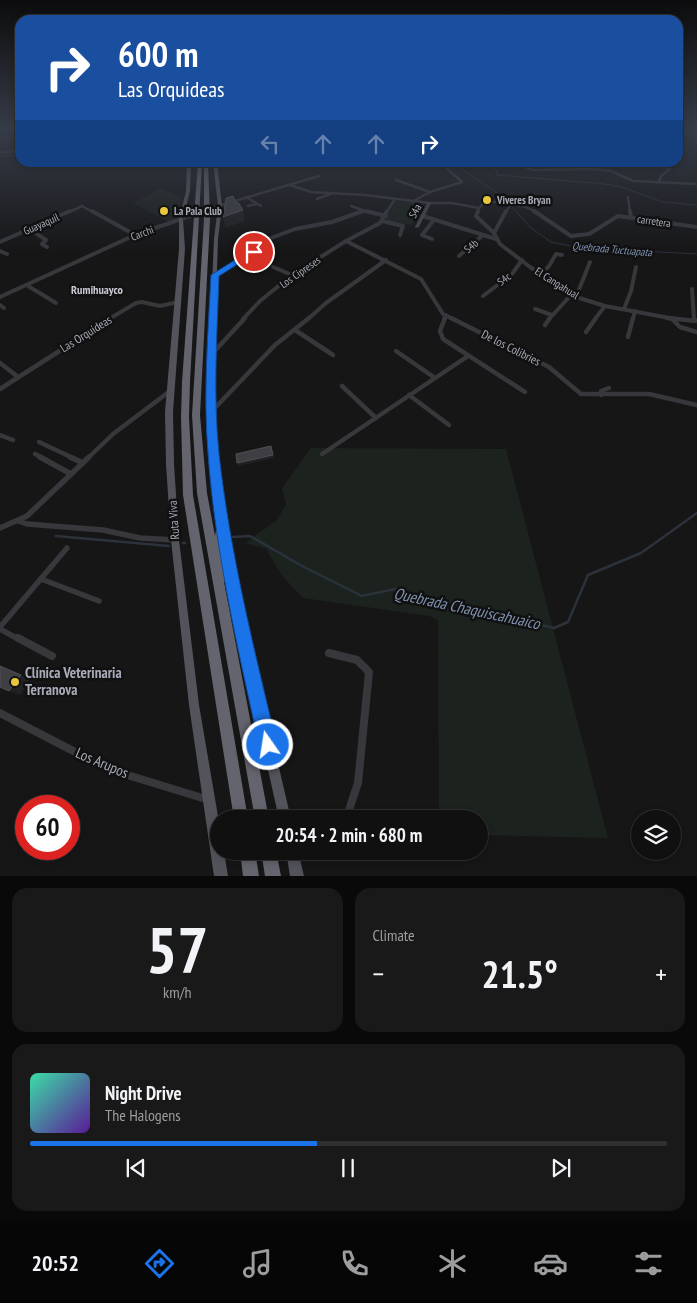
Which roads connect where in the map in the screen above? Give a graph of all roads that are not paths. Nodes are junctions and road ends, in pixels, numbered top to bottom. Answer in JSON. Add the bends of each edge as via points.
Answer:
{"nodes":[{"id":1,"x":189,"y":171,"type":"edge"},
{"id":2,"x":199,"y":171,"type":"edge"},
{"id":3,"x":206,"y":171,"type":"edge"},
{"id":4,"x":216,"y":171,"type":"edge"},
{"id":5,"x":450,"y":171,"type":"edge"},
{"id":6,"x":610,"y":171,"type":"edge"},
{"id":7,"x":670,"y":171,"type":"edge"},
{"id":8,"x":320,"y":176,"type":"dead end"},
{"id":9,"x":396,"y":180,"type":"dead end"},
{"id":10,"x":659,"y":182,"type":"junction"},
{"id":11,"x":697,"y":184,"type":"edge"},
{"id":12,"x":290,"y":185,"type":"junction"},
{"id":13,"x":430,"y":192,"type":"junction"},
{"id":14,"x":333,"y":193,"type":"junction"},
{"id":15,"x":246,"y":197,"type":"junction"},
{"id":16,"x":628,"y":197,"type":"dead end"},
{"id":17,"x":317,"y":198,"type":"dead end"},
{"id":18,"x":395,"y":199,"type":"junction"},
{"id":19,"x":412,"y":202,"type":"junction"},
{"id":20,"x":429,"y":203,"type":"junction"},
{"id":21,"x":256,"y":204,"type":"junction"},
{"id":22,"x":510,"y":205,"type":"junction"},
{"id":23,"x":219,"y":206,"type":"junction"},
{"id":24,"x":248,"y":206,"type":"dead end"},
{"id":25,"x":261,"y":206,"type":"dead end"},
{"id":26,"x":351,"y":206,"type":"dead end"},
{"id":27,"x":479,"y":208,"type":"junction"},
{"id":28,"x":365,"y":211,"type":"junction"},
{"id":29,"x":386,"y":216,"type":"junction"},
{"id":30,"x":423,"y":216,"type":"junction"},
{"id":31,"x":631,"y":218,"type":"junction"},
{"id":32,"x":182,"y":219,"type":"junction"},
{"id":33,"x":434,"y":220,"type":"junction"},
{"id":34,"x":382,"y":221,"type":"junction"},
{"id":35,"x":417,"y":227,"type":"dead end"},
{"id":36,"x":697,"y":227,"type":"edge"},
{"id":37,"x":30,"y":229,"type":"junction"},
{"id":38,"x":494,"y":233,"type":"junction"},
{"id":39,"x":135,"y":235,"type":"junction"},
{"id":40,"x":400,"y":235,"type":"dead end"},
{"id":41,"x":483,"y":235,"type":"junction"},
{"id":42,"x":432,"y":239,"type":"dead end"},
{"id":43,"x":496,"y":239,"type":"junction"},
{"id":44,"x":346,"y":241,"type":"junction"},
{"id":45,"x":0,"y":242,"type":"edge"},
{"id":46,"x":47,"y":247,"type":"dead end"},
{"id":47,"x":0,"y":251,"type":"edge"},
{"id":48,"x":7,"y":254,"type":"dead end"},
{"id":49,"x":562,"y":255,"type":"dead end"},
{"id":50,"x":458,"y":256,"type":"dead end"},
{"id":51,"x":386,"y":260,"type":"junction"},
{"id":52,"x":522,"y":260,"type":"junction"},
{"id":53,"x":590,"y":262,"type":"dead end"},
{"id":54,"x":273,"y":267,"type":"dead end"},
{"id":55,"x":636,"y":267,"type":"dead end"},
{"id":56,"x":541,"y":274,"type":"junction"},
{"id":57,"x":215,"y":275,"type":"junction"},
{"id":58,"x":292,"y":276,"type":"junction"},
{"id":59,"x":28,"y":286,"type":"junction"},
{"id":60,"x":692,"y":289,"type":"dead end"},
{"id":61,"x":574,"y":295,"type":"junction"},
{"id":62,"x":483,"y":296,"type":"dead end"},
{"id":63,"x":0,"y":297,"type":"edge"},
{"id":64,"x":178,"y":302,"type":"junction"},
{"id":65,"x":56,"y":303,"type":"dead end"},
{"id":66,"x":605,"y":306,"type":"junction"},
{"id":67,"x":534,"y":309,"type":"dead end"},
{"id":68,"x":624,"y":309,"type":"junction"},
{"id":69,"x":635,"y":311,"type":"junction"},
{"id":70,"x":446,"y":315,"type":"junction"},
{"id":71,"x":552,"y":315,"type":"junction"},
{"id":72,"x":672,"y":319,"type":"junction"},
{"id":73,"x":695,"y":321,"type":"edge"},
{"id":74,"x":545,"y":325,"type":"dead end"},
{"id":75,"x":295,"y":330,"type":"junction"},
{"id":76,"x":586,"y":332,"type":"dead end"},
{"id":77,"x":697,"y":332,"type":"edge"},
{"id":78,"x":628,"y":337,"type":"dead end"},
{"id":79,"x":396,"y":351,"type":"dead end"},
{"id":80,"x":211,"y":355,"type":"junction"},
{"id":81,"x":333,"y":356,"type":"dead end"},
{"id":82,"x":468,"y":356,"type":"junction"},
{"id":83,"x":0,"y":363,"type":"edge"},
{"id":84,"x":18,"y":378,"type":"junction"},
{"id":85,"x":435,"y":378,"type":"junction"},
{"id":86,"x":342,"y":386,"type":"dead end"},
{"id":87,"x":609,"y":388,"type":"dead end"},
{"id":88,"x":0,"y":390,"type":"edge"},
{"id":89,"x":170,"y":391,"type":"junction"},
{"id":90,"x":525,"y":392,"type":"dead end"},
{"id":91,"x":410,"y":395,"type":"junction"},
{"id":92,"x":601,"y":395,"type":"junction"},
{"id":93,"x":697,"y":404,"type":"edge"},
{"id":94,"x":211,"y":412,"type":"junction"},
{"id":95,"x":376,"y":418,"type":"junction"},
{"id":96,"x":450,"y":425,"type":"dead end"},
{"id":97,"x":0,"y":434,"type":"edge"},
{"id":98,"x":13,"y":440,"type":"dead end"},
{"id":99,"x":39,"y":442,"type":"dead end"},
{"id":100,"x":35,"y":454,"type":"dead end"},
{"id":101,"x":322,"y":454,"type":"dead end"},
{"id":102,"x":83,"y":463,"type":"junction"},
{"id":103,"x":72,"y":474,"type":"junction"},
{"id":104,"x":17,"y":521,"type":"junction"},
{"id":105,"x":222,"y":521,"type":"junction"},
{"id":106,"x":0,"y":528,"type":"edge"},
{"id":107,"x":176,"y":540,"type":"junction"},
{"id":108,"x":68,"y":548,"type":"dead end"},
{"id":109,"x":41,"y":579,"type":"junction"},
{"id":110,"x":99,"y":601,"type":"dead end"},
{"id":111,"x":222,"y":607,"type":"junction"},
{"id":112,"x":0,"y":628,"type":"edge"},
{"id":113,"x":329,"y":653,"type":"dead end"},
{"id":114,"x":52,"y":656,"type":"dead end"},
{"id":115,"x":0,"y":713,"type":"edge"},
{"id":116,"x":209,"y":800,"type":"junction"},
{"id":117,"x":240,"y":810,"type":"edge"},
{"id":118,"x":260,"y":810,"type":"edge"},
{"id":119,"x":283,"y":810,"type":"edge"},
{"id":120,"x":349,"y":810,"type":"edge"},
{"id":121,"x":248,"y":860,"type":"edge"},
{"id":122,"x":270,"y":860,"type":"edge"},
{"id":123,"x":294,"y":860,"type":"edge"},
{"id":124,"x":221,"y":876,"type":"edge"},
{"id":125,"x":251,"y":876,"type":"edge"},
{"id":126,"x":273,"y":876,"type":"edge"},
{"id":127,"x":297,"y":876,"type":"edge"}],
"edges":[{"from":1,"to":32,"type":"main road","name":"Ruta Viva"},
{"from":2,"to":117,"type":"highway","name":"Ruta Viva","via":[[186,382],[188,495]]},
{"from":3,"to":111,"type":"highway","via":[[207,219],[196,415],[202,493]]},
{"from":4,"to":23,"type":"main road"},
{"from":5,"to":13,"type":"street","via":[[462,181]]},
{"from":6,"to":10,"type":"street","via":[[633,181]]},
{"from":7,"to":10,"type":"street","via":[[661,176]]},
{"from":8,"to":12,"type":"street","name":"Carchi"},
{"from":9,"to":13,"type":"street"},
{"from":10,"to":11,"type":"street"},
{"from":12,"to":14,"type":"street","via":[[307,191]]},
{"from":12,"to":15,"type":"street","name":"Carchi"},
{"from":13,"to":19,"type":"street"},
{"from":14,"to":17,"type":"street"},
{"from":14,"to":18,"type":"street"},
{"from":15,"to":21,"type":"street"},
{"from":15,"to":23,"type":"street","name":"Carchi"},
{"from":16,"to":31,"type":"street"},
{"from":18,"to":19,"type":"street"},
{"from":18,"to":29,"type":"street","name":"Los Cipreses"},
{"from":19,"to":20,"type":"street"},
{"from":20,"to":27,"type":"street"},
{"from":20,"to":30,"type":"street","name":"S4a"},
{"from":21,"to":24,"type":"street"},
{"from":21,"to":25,"type":"street"},
{"from":22,"to":27,"type":"street","via":[[487,200]]},
{"from":22,"to":31,"type":"street","name":"carretera","via":[[525,205],[571,236],[589,234],[618,216]]},
{"from":22,"to":38,"type":"street"},
{"from":23,"to":32,"type":"street","name":"Carchi","bridge":true},
{"from":23,"to":57,"type":"main road"},
{"from":26,"to":28,"type":"street"},
{"from":27,"to":38,"type":"street","via":[[476,218]]},
{"from":28,"to":29,"type":"street"},
{"from":28,"to":57,"type":"street","via":[[263,241],[248,257]]},
{"from":29,"to":34,"type":"street","name":"Los Cipreses"},
{"from":30,"to":33,"type":"street"},
{"from":30,"to":35,"type":"street","name":"S4a"},
{"from":31,"to":36,"type":"street","name":"carretera"},
{"from":32,"to":39,"type":"street","name":"Carchi"},
{"from":32,"to":64,"type":"main road","name":"Ruta Viva"},
{"from":33,"to":41,"type":"street"},
{"from":33,"to":42,"type":"street","via":[[422,236]]},
{"from":34,"to":40,"type":"street","via":[[403,226]]},
{"from":34,"to":44,"type":"street","name":"Los Cipreses"},
{"from":37,"to":39,"type":"street","name":"Guayaquil","via":[[82,206]]},
{"from":37,"to":45,"type":"street","name":"Guayaquil"},
{"from":37,"to":46,"type":"street","via":[[46,240],[42,244]]},
{"from":38,"to":43,"type":"street"},
{"from":39,"to":59,"type":"street","name":"Carchi"},
{"from":41,"to":43,"type":"street"},
{"from":41,"to":50,"type":"street","name":"S4b"},
{"from":43,"to":52,"type":"street","name":"El Cangahual"},
{"from":44,"to":51,"type":"street","name":"De los Colibries"},
{"from":44,"to":58,"type":"street","name":"Los Cipreses"},
{"from":47,"to":48,"type":"street"},
{"from":49,"to":56,"type":"street","via":[[556,254]]},
{"from":51,"to":70,"type":"street","name":"De los Colibries","via":[[424,282]]},
{"from":51,"to":75,"type":"street","via":[[326,302]]},
{"from":52,"to":56,"type":"street","name":"El Cangahual"},
{"from":52,"to":62,"type":"street","name":"S4c","via":[[512,274]]},
{"from":53,"to":61,"type":"street"},
{"from":54,"to":58,"type":"street"},
{"from":55,"to":68,"type":"street"},
{"from":56,"to":61,"type":"street","name":"El Cangahual"},
{"from":57,"to":80,"type":"main road"},
{"from":58,"to":80,"type":"street","name":"Los Cipreses","via":[[260,301]]},
{"from":59,"to":63,"type":"street","name":"Carchi"},
{"from":59,"to":65,"type":"street"},
{"from":60,"to":73,"type":"street"},
{"from":61,"to":66,"type":"street","name":"El Cangahual"},
{"from":61,"to":71,"type":"street"},
{"from":64,"to":84,"type":"street","name":"Las Orquideas","via":[[160,306],[136,304]]},
{"from":64,"to":89,"type":"main road","name":"Ruta Viva"},
{"from":66,"to":68,"type":"street","name":"El Cangahual"},
{"from":66,"to":76,"type":"street"},
{"from":67,"to":71,"type":"street"},
{"from":68,"to":69,"type":"street","name":"El Cangahual"},
{"from":69,"to":72,"type":"street","name":"El Cangahual"},
{"from":69,"to":78,"type":"street"},
{"from":70,"to":82,"type":"street","via":[[440,331],[443,339]]},
{"from":70,"to":92,"type":"street","name":"De los Colibries","via":[[549,367],[581,394]]},
{"from":71,"to":74,"type":"street"},
{"from":72,"to":73,"type":"street","name":"El Cangahual"},
{"from":72,"to":77,"type":"street","via":[[680,327]]},
{"from":75,"to":81,"type":"street"},
{"from":75,"to":94,"type":"street","via":[[268,352]]},
{"from":79,"to":85,"type":"street"},
{"from":80,"to":94,"type":"main road"},
{"from":82,"to":85,"type":"street"},
{"from":82,"to":90,"type":"street"},
{"from":83,"to":84,"type":"street"},
{"from":84,"to":88,"type":"street","name":"Las Orquideas"},
{"from":85,"to":91,"type":"street"},
{"from":86,"to":95,"type":"street"},
{"from":87,"to":92,"type":"street","via":[[601,391]]},
{"from":89,"to":102,"type":"street","via":[[130,420]]},
{"from":89,"to":107,"type":"main road","name":"Ruta Viva","via":[[170,464]]},
{"from":91,"to":95,"type":"street"},
{"from":91,"to":96,"type":"street"},
{"from":92,"to":93,"type":"street","name":"De los Colibries","via":[[649,394]]},
{"from":94,"to":105,"type":"main road"},
{"from":95,"to":101,"type":"street"},
{"from":97,"to":98,"type":"street"},
{"from":99,"to":102,"type":"street"},
{"from":100,"to":103,"type":"street"},
{"from":102,"to":103,"type":"street"},
{"from":103,"to":104,"type":"street","via":[[27,516]]},
{"from":104,"to":106,"type":"street"},
{"from":104,"to":107,"type":"street"},
{"from":105,"to":111,"type":"highway"},
{"from":105,"to":119,"type":"main road","via":[[243,635]]},
{"from":107,"to":116,"type":"main road","name":"Ruta Viva","via":[[194,705]]},
{"from":108,"to":109,"type":"street"},
{"from":109,"to":110,"type":"street"},
{"from":109,"to":112,"type":"street"},
{"from":111,"to":118,"type":"highway"},
{"from":112,"to":114,"type":"street"},
{"from":113,"to":120,"type":"street","via":[[360,660],[369,672],[358,783]]},
{"from":115,"to":116,"type":"street","name":"Los Arupos","via":[[108,770]]},
{"from":116,"to":124,"type":"main road","name":"Ruta Viva"},
{"from":121,"to":125,"type":"highway"},
{"from":122,"to":126,"type":"highway"},
{"from":123,"to":127,"type":"main road"}]}
